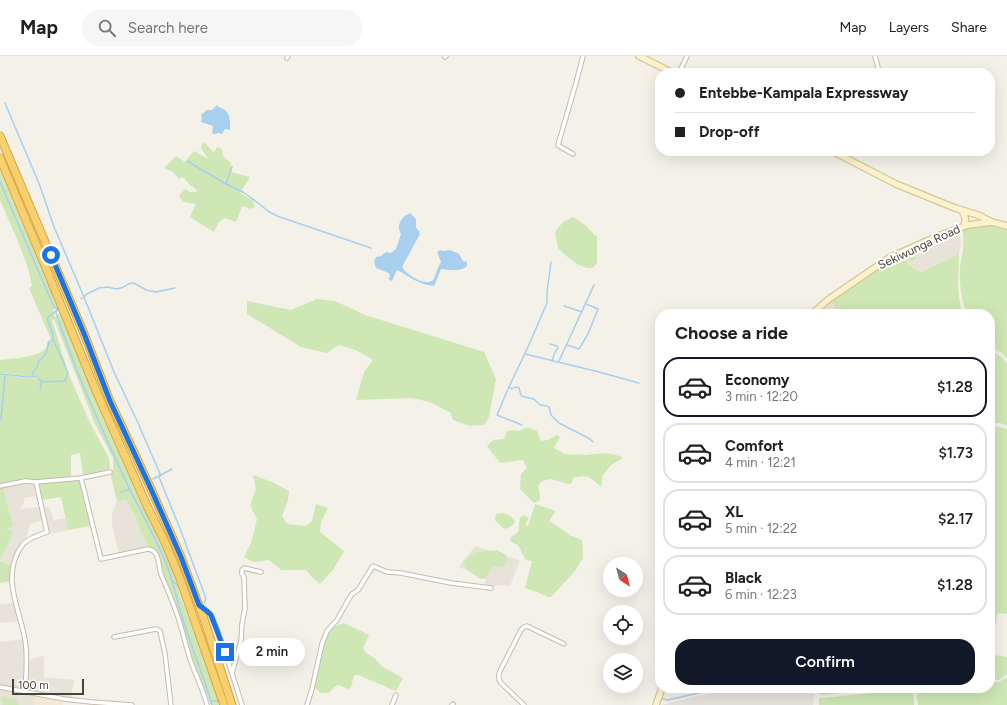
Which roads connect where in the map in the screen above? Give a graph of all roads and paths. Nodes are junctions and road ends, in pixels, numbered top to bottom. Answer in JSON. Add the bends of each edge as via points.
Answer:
{"nodes":[{"id":1,"x":583,"y":56,"type":"edge"},
{"id":2,"x":639,"y":56,"type":"edge"},
{"id":3,"x":688,"y":56,"type":"edge"},
{"id":4,"x":875,"y":56,"type":"edge"},
{"id":5,"x":663,"y":68,"type":"edge"},
{"id":6,"x":682,"y":68,"type":"edge"},
{"id":7,"x":878,"y":68,"type":"edge"},
{"id":8,"x":0,"y":136,"type":"edge"},
{"id":9,"x":573,"y":154,"type":"dead end"},
{"id":10,"x":843,"y":156,"type":"edge"},
{"id":11,"x":0,"y":158,"type":"edge"},
{"id":12,"x":961,"y":210,"type":"junction"},
{"id":13,"x":992,"y":222,"type":"junction"},
{"id":14,"x":964,"y":226,"type":"junction"},
{"id":15,"x":1007,"y":226,"type":"edge"},
{"id":16,"x":818,"y":309,"type":"edge"},
{"id":17,"x":110,"y":472,"type":"dead end"},
{"id":18,"x":81,"y":478,"type":"junction"},
{"id":19,"x":36,"y":482,"type":"junction"},
{"id":20,"x":0,"y":486,"type":"edge"},
{"id":21,"x":261,"y":572,"type":"dead end"},
{"id":22,"x":491,"y":588,"type":"dead end"},
{"id":23,"x":199,"y":605,"type":"junction"},
{"id":24,"x":114,"y":637,"type":"dead end"},
{"id":25,"x":564,"y":644,"type":"dead end"},
{"id":26,"x":232,"y":673,"type":"junction"},
{"id":27,"x":0,"y":687,"type":"edge"},
{"id":28,"x":25,"y":692,"type":"junction"},
{"id":29,"x":660,"y":693,"type":"edge"},
{"id":30,"x":396,"y":695,"type":"dead end"},
{"id":31,"x":132,"y":705,"type":"edge"},
{"id":32,"x":171,"y":705,"type":"edge"},
{"id":33,"x":207,"y":705,"type":"edge"},
{"id":34,"x":224,"y":705,"type":"edge"},
{"id":35,"x":232,"y":705,"type":"edge"},
{"id":36,"x":242,"y":705,"type":"edge"},
{"id":37,"x":307,"y":705,"type":"edge"},
{"id":38,"x":392,"y":705,"type":"edge"},
{"id":39,"x":524,"y":705,"type":"edge"},
{"id":40,"x":656,"y":705,"type":"edge"}],
"edges":[{"from":1,"to":9,"type":"street","via":[[558,144]]},
{"from":2,"to":5,"type":"main road"},
{"from":3,"to":6,"type":"street"},
{"from":4,"to":7,"type":"street"},
{"from":8,"to":23,"type":"highway","via":[[110,401],[181,557]]},
{"from":10,"to":12,"type":"main road","via":[[896,184]]},
{"from":11,"to":34,"type":"highway","via":[[99,398],[176,569]]},
{"from":12,"to":13,"type":"main road"},
{"from":12,"to":14,"type":"main road","via":[[966,219]]},
{"from":13,"to":14,"type":"main road","name":"Sekiwunga Road"},
{"from":13,"to":15,"type":"main road"},
{"from":14,"to":16,"type":"main road","name":"Sekiwunga Road","via":[[889,258]]},
{"from":17,"to":18,"type":"street"},
{"from":18,"to":19,"type":"street"},
{"from":18,"to":33,"type":"street","via":[[101,559],[148,549],[156,553],[160,572]]},
{"from":19,"to":20,"type":"street","via":[[25,481]]},
{"from":19,"to":28,"type":"street","via":[[47,532],[23,544],[14,559],[12,572],[14,598],[25,640]]},
{"from":21,"to":26,"type":"street","via":[[244,568],[242,570],[245,608],[241,642]]},
{"from":22,"to":37,"type":"street","via":[[387,572],[373,566],[327,631]]},
{"from":23,"to":26,"type":"street","via":[[211,615]]},
{"from":23,"to":35,"type":"highway"},
{"from":24,"to":32,"type":"street","via":[[156,629],[160,631]]},
{"from":25,"to":39,"type":"street","via":[[527,626],[521,630],[498,677]]},
{"from":26,"to":36,"type":"street"},
{"from":27,"to":28,"type":"street"},
{"from":28,"to":31,"type":"street"},
{"from":29,"to":40,"type":"main road"},
{"from":30,"to":38,"type":"street"}]}
